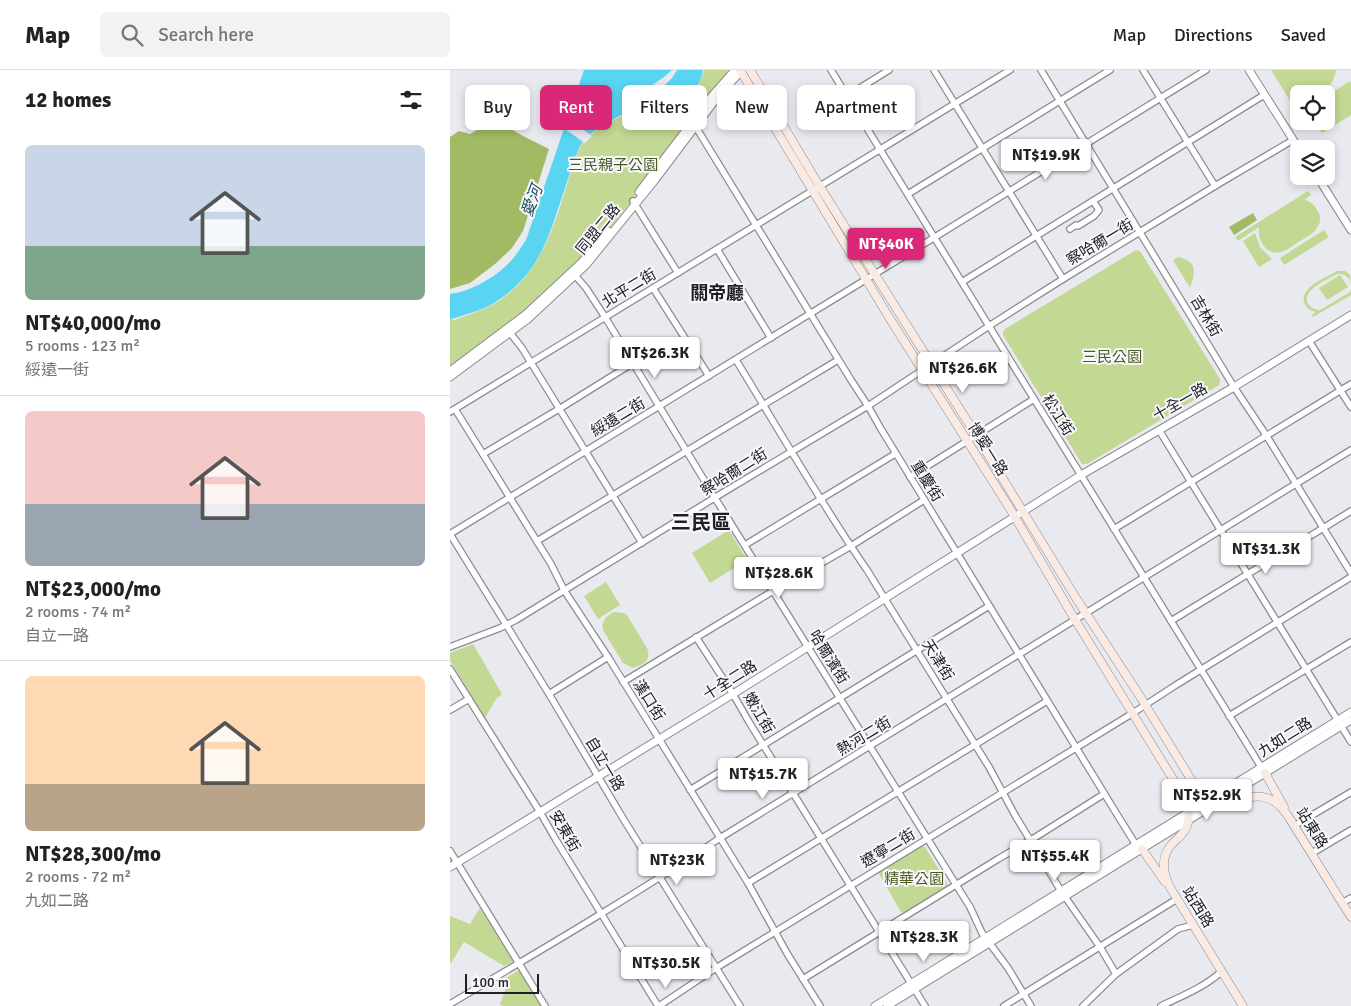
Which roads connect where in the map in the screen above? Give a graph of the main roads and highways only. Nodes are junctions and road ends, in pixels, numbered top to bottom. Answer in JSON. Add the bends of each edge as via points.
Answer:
{"nodes":[{"id":1,"x":740,"y":70,"type":"edge"},
{"id":2,"x":750,"y":70,"type":"edge"},
{"id":3,"x":1263,"y":770,"type":"road end"},
{"id":4,"x":1211,"y":802,"type":"joint"},
{"id":5,"x":1189,"y":816,"type":"joint"},
{"id":6,"x":1288,"y":816,"type":"junction"},
{"id":7,"x":1139,"y":847,"type":"road end"},
{"id":8,"x":1171,"y":889,"type":"junction"},
{"id":9,"x":1351,"y":917,"type":"edge"},
{"id":10,"x":1244,"y":1006,"type":"edge"}],
"edges":[{"from":1,"to":5,"type":"main road","name":"博愛一路","via":[[1187,802]]},
{"from":2,"to":4,"type":"main road","name":"博愛一路","via":[[1086,614],[1199,791]]},
{"from":3,"to":6,"type":"main road"},
{"from":4,"to":6,"type":"main road","name":"站東路","via":[[1233,802],[1262,796],[1282,808]]},
{"from":5,"to":8,"type":"main road","name":"站西路","via":[[1183,833],[1169,849],[1164,861]]},
{"from":6,"to":9,"type":"main road","name":"站東路"},
{"from":7,"to":8,"type":"main road"},
{"from":8,"to":10,"type":"main road","name":"站西路"}]}
